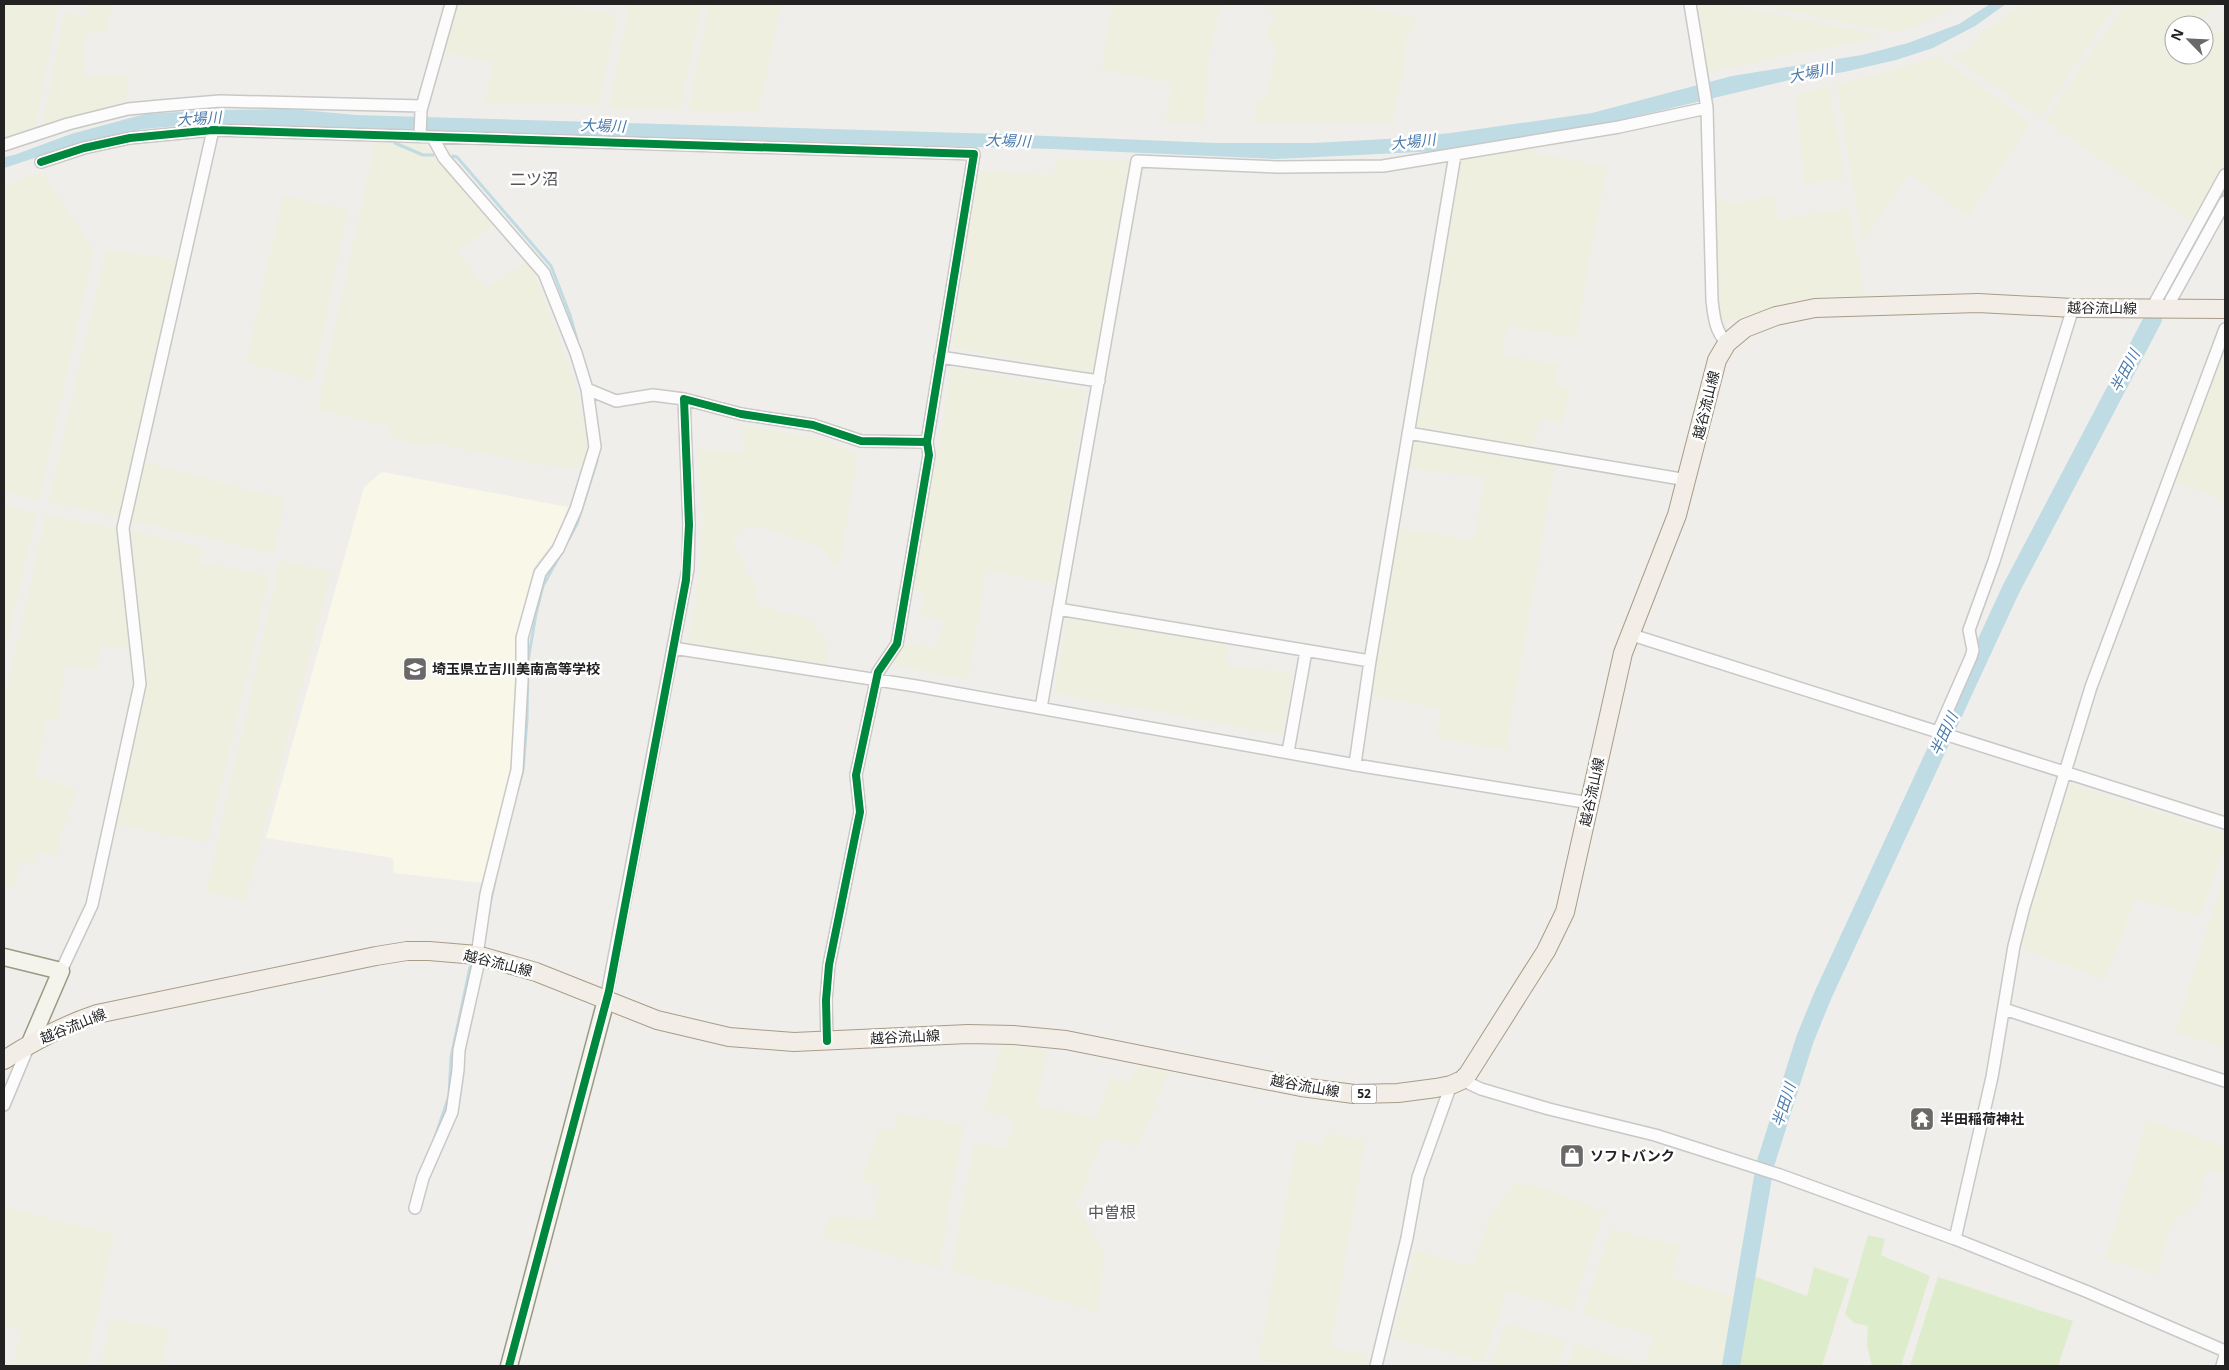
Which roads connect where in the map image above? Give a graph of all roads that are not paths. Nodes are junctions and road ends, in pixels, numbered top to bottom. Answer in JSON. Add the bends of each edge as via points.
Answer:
{"nodes":[{"id":1,"x":452,"y":4,"type":"edge"},
{"id":2,"x":1690,"y":4,"type":"edge"},
{"id":3,"x":1707,"y":105,"type":"junction"},
{"id":4,"x":422,"y":108,"type":"junction"},
{"id":5,"x":213,"y":130,"type":"junction"},
{"id":6,"x":420,"y":135,"type":"junction"},
{"id":7,"x":433,"y":138,"type":"junction"},
{"id":8,"x":4,"y":145,"type":"edge"},
{"id":9,"x":1455,"y":155,"type":"junction"},
{"id":10,"x":41,"y":162,"type":"dead end"},
{"id":11,"x":2225,"y":175,"type":"edge"},
{"id":12,"x":2225,"y":202,"type":"edge"},
{"id":13,"x":2073,"y":308,"type":"junction"},
{"id":14,"x":2159,"y":308,"type":"junction"},
{"id":15,"x":2225,"y":308,"type":"edge"},
{"id":16,"x":2225,"y":329,"type":"edge"},
{"id":17,"x":1727,"y":343,"type":"junction"},
{"id":18,"x":940,"y":357,"type":"junction"},
{"id":19,"x":1099,"y":381,"type":"junction"},
{"id":20,"x":590,"y":390,"type":"junction"},
{"id":21,"x":684,"y":399,"type":"junction"},
{"id":22,"x":1408,"y":433,"type":"junction"},
{"id":23,"x":927,"y":442,"type":"junction"},
{"id":24,"x":1687,"y":480,"type":"junction"},
{"id":25,"x":1058,"y":609,"type":"junction"},
{"id":26,"x":1629,"y":634,"type":"junction"},
{"id":27,"x":673,"y":648,"type":"junction"},
{"id":28,"x":1306,"y":651,"type":"junction"},
{"id":29,"x":1370,"y":661,"type":"junction"},
{"id":30,"x":875,"y":681,"type":"junction"},
{"id":31,"x":1042,"y":708,"type":"junction"},
{"id":32,"x":1942,"y":733,"type":"junction"},
{"id":33,"x":1288,"y":752,"type":"junction"},
{"id":34,"x":1355,"y":764,"type":"junction"},
{"id":35,"x":2066,"y":773,"type":"junction"},
{"id":36,"x":1590,"y":803,"type":"junction"},
{"id":37,"x":2225,"y":823,"type":"edge"},
{"id":38,"x":479,"y":956,"type":"junction"},
{"id":39,"x":4,"y":957,"type":"edge"},
{"id":40,"x":60,"y":971,"type":"junction"},
{"id":41,"x":606,"y":1000,"type":"junction"},
{"id":42,"x":2004,"y":1009,"type":"junction"},
{"id":43,"x":827,"y":1041,"type":"junction"},
{"id":44,"x":30,"y":1043,"type":"junction"},
{"id":45,"x":4,"y":1060,"type":"edge"},
{"id":46,"x":2225,"y":1081,"type":"edge"},
{"id":47,"x":1457,"y":1083,"type":"junction"},
{"id":48,"x":4,"y":1105,"type":"edge"},
{"id":49,"x":415,"y":1208,"type":"dead end"},
{"id":50,"x":1955,"y":1239,"type":"junction"},
{"id":51,"x":2225,"y":1351,"type":"edge"},
{"id":52,"x":2225,"y":1355,"type":"edge"},
{"id":53,"x":509,"y":1366,"type":"edge"},
{"id":54,"x":1376,"y":1366,"type":"edge"},
{"id":55,"x":2222,"y":1366,"type":"edge"}],
"edges":[{"from":1,"to":4,"type":"street"},
{"from":2,"to":3,"type":"street"},
{"from":3,"to":9,"type":"street","via":[[1618,127]]},
{"from":3,"to":17,"type":"street","via":[[1712,300],[1715,324]]},
{"from":4,"to":6,"type":"street"},
{"from":4,"to":8,"type":"street","via":[[230,101],[160,106],[128,109]]},
{"from":5,"to":6,"type":"street"},
{"from":5,"to":10,"type":"street","via":[[130,138]]},
{"from":5,"to":40,"type":"street","via":[[123,528],[140,684],[92,905]]},
{"from":6,"to":7,"type":"street"},
{"from":7,"to":18,"type":"street","via":[[974,154]]},
{"from":7,"to":20,"type":"street","via":[[444,158],[544,273]]},
{"from":9,"to":19,"type":"street","via":[[1383,166],[1278,167],[1136,161]]},
{"from":9,"to":22,"type":"street"},
{"from":11,"to":14,"type":"street"},
{"from":12,"to":14,"type":"street"},
{"from":13,"to":14,"type":"main road","name":"越谷流山線"},
{"from":13,"to":17,"type":"main road","name":"越谷流山線","via":[[1978,304],[1815,308],[1759,322],[1738,332]]},
{"from":13,"to":32,"type":"street","via":[[1994,561],[1969,630],[1973,650],[1971,657]]},
{"from":14,"to":15,"type":"main road","name":"越谷流山線"},
{"from":16,"to":35,"type":"street","via":[[2112,628]]},
{"from":17,"to":24,"type":"main road","name":"越谷流山線","via":[[1713,373]]},
{"from":18,"to":19,"type":"street"},
{"from":18,"to":23,"type":"street"},
{"from":19,"to":25,"type":"street"},
{"from":20,"to":21,"type":"street","via":[[616,401],[653,396]]},
{"from":20,"to":38,"type":"street","via":[[595,447],[576,509],[558,549],[540,573],[522,638],[517,770],[486,894]]},
{"from":21,"to":23,"type":"street","via":[[741,414],[813,425],[861,441]]},
{"from":21,"to":27,"type":"street","via":[[688,569]]},
{"from":22,"to":24,"type":"street"},
{"from":22,"to":29,"type":"street"},
{"from":23,"to":30,"type":"street","via":[[929,455],[897,644]]},
{"from":24,"to":26,"type":"main road","name":"越谷流山線","via":[[1670,534]]},
{"from":25,"to":28,"type":"street"},
{"from":25,"to":31,"type":"street"},
{"from":26,"to":32,"type":"street"},
{"from":26,"to":36,"type":"main road","name":"越谷流山線"},
{"from":27,"to":30,"type":"street"},
{"from":27,"to":41,"type":"street"},
{"from":28,"to":29,"type":"street"},
{"from":28,"to":33,"type":"street"},
{"from":29,"to":34,"type":"street"},
{"from":30,"to":31,"type":"street"},
{"from":30,"to":43,"type":"street","via":[[856,775],[860,812],[829,965]]},
{"from":31,"to":33,"type":"street"},
{"from":32,"to":35,"type":"street"},
{"from":33,"to":34,"type":"street"},
{"from":34,"to":36,"type":"street"},
{"from":35,"to":37,"type":"street"},
{"from":35,"to":42,"type":"street","via":[[2014,946]]},
{"from":36,"to":47,"type":"main road","name":"越谷流山線","via":[[1570,896],[1560,926]]},
{"from":38,"to":41,"type":"main road","name":"越谷流山線","number":"52","via":[[536,972]]},
{"from":38,"to":44,"type":"main road","name":"越谷流山線","number":"52","via":[[407,952],[341,963],[97,1014]]},
{"from":38,"to":49,"type":"street","via":[[459,1050],[452,1112],[423,1178]]},
{"from":39,"to":40,"type":"street"},
{"from":40,"to":44,"type":"street"},
{"from":41,"to":43,"type":"main road","name":"越谷流山線","number":"52","via":[[657,1020],[729,1037]]},
{"from":41,"to":53,"type":"street"},
{"from":42,"to":46,"type":"street"},
{"from":42,"to":50,"type":"street"},
{"from":43,"to":47,"type":"main road","name":"越谷流山線","number":"52","via":[[1014,1034],[1066,1040],[1340,1093],[1398,1093]]},
{"from":44,"to":45,"type":"main road","name":"越谷流山線","number":"52"},
{"from":44,"to":48,"type":"street"},
{"from":47,"to":50,"type":"street","via":[[1707,1151]]},
{"from":47,"to":54,"type":"street","via":[[1418,1177]]},
{"from":50,"to":51,"type":"street"},
{"from":52,"to":55,"type":"street"}]}
